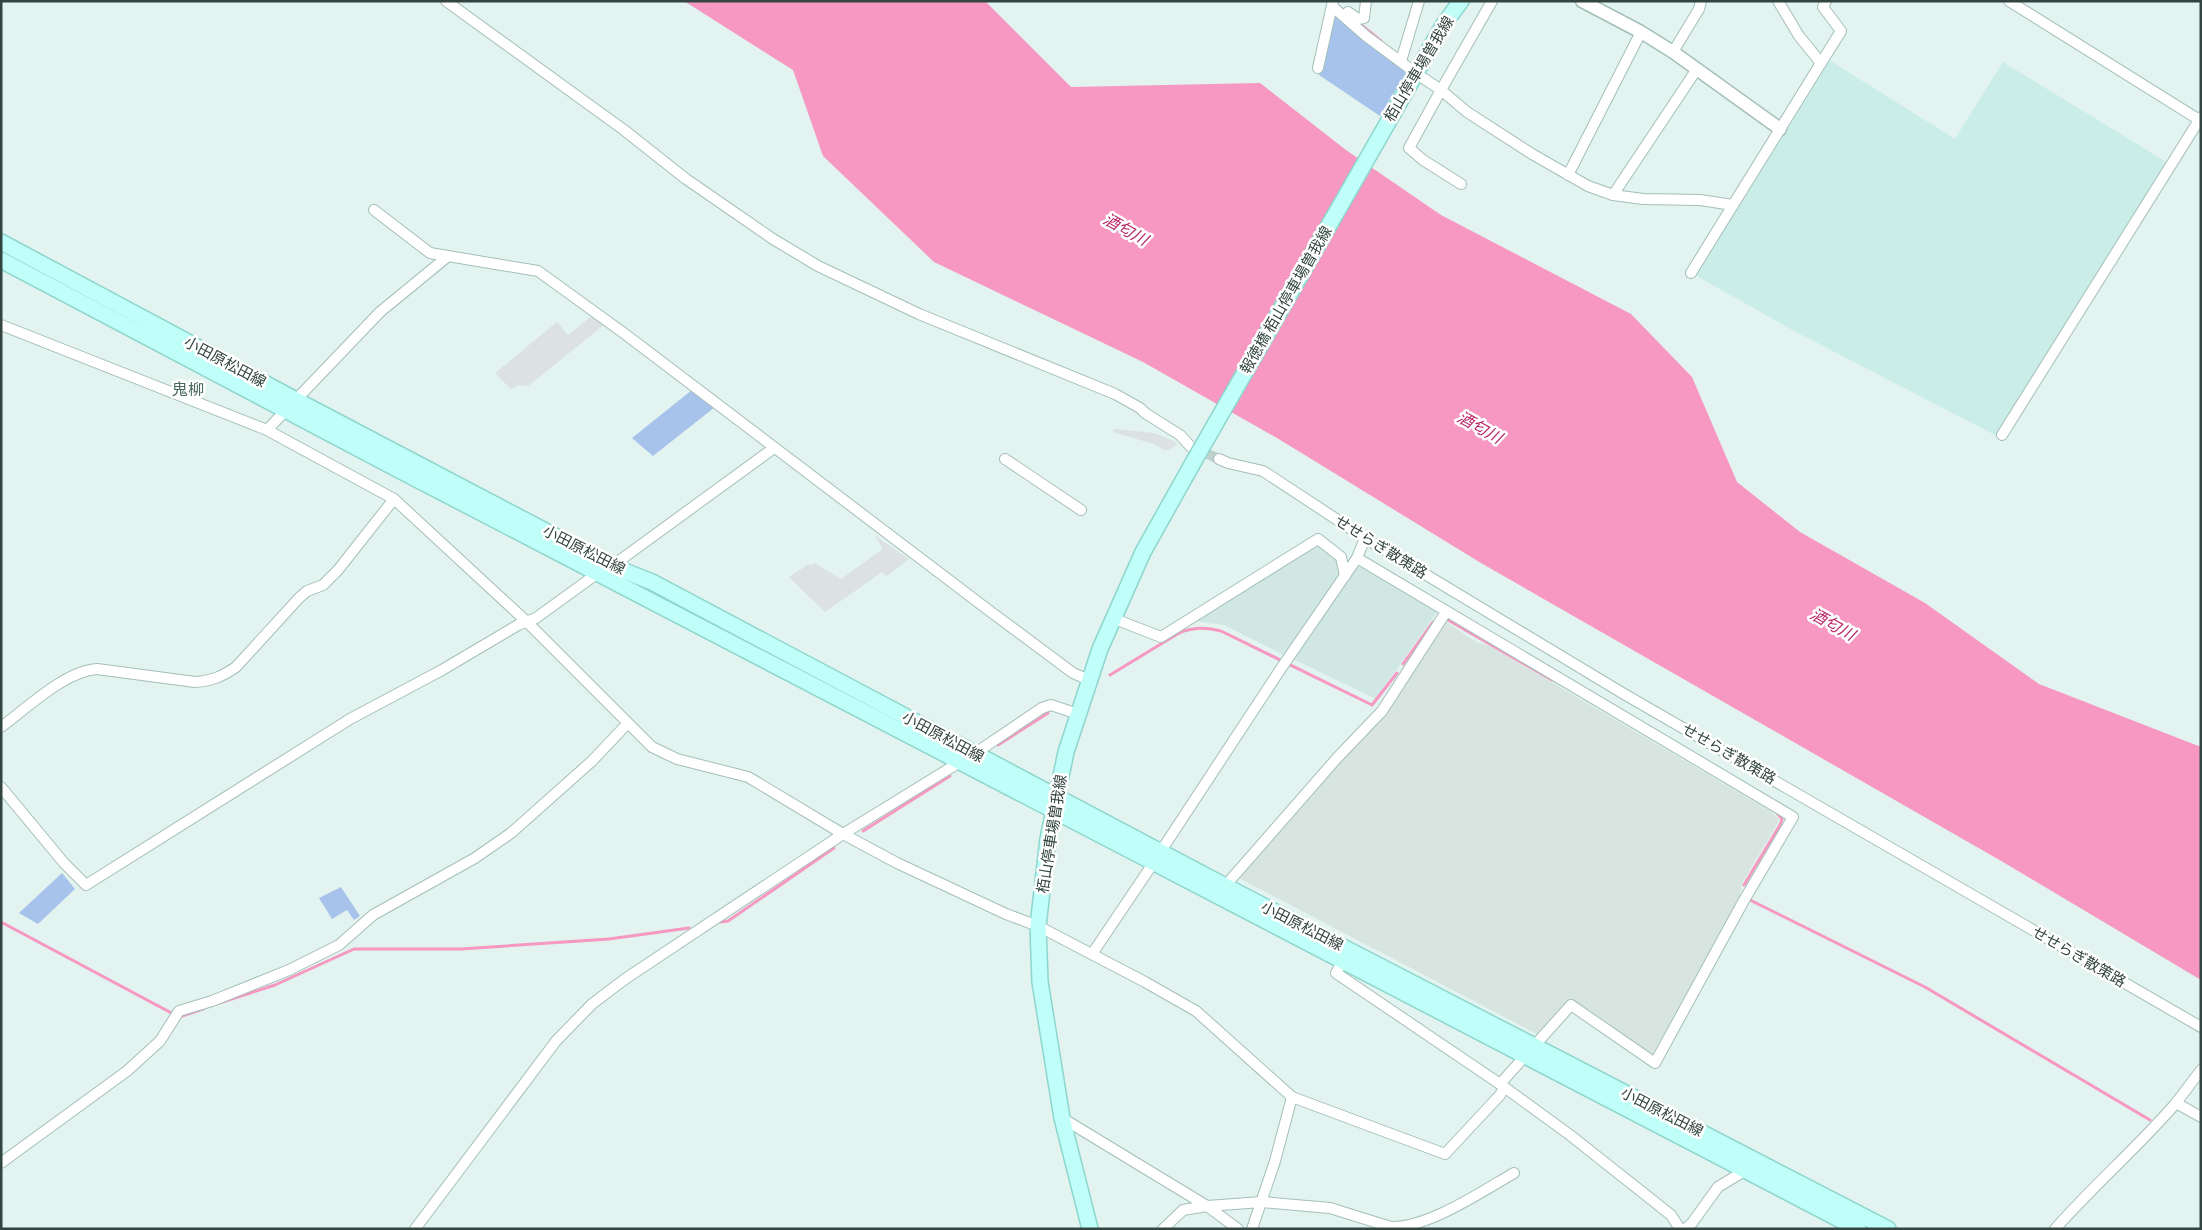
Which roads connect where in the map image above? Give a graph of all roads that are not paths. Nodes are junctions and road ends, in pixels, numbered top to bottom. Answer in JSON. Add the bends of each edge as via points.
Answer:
{"nodes":[{"id":1,"x":446,"y":1,"type":"edge"},
{"id":2,"x":1366,"y":1,"type":"edge"},
{"id":3,"x":1419,"y":1,"type":"edge"},
{"id":4,"x":1461,"y":1,"type":"edge"},
{"id":5,"x":1492,"y":1,"type":"edge"},
{"id":6,"x":1582,"y":1,"type":"edge"},
{"id":7,"x":1701,"y":1,"type":"edge"},
{"id":8,"x":1778,"y":1,"type":"edge"},
{"id":9,"x":1826,"y":1,"type":"edge"},
{"id":10,"x":2009,"y":1,"type":"edge"},
{"id":11,"x":1334,"y":3,"type":"edge"},
{"id":12,"x":1356,"y":22,"type":"junction"},
{"id":13,"x":1640,"y":32,"type":"junction"},
{"id":14,"x":1673,"y":52,"type":"junction"},
{"id":15,"x":1401,"y":61,"type":"junction"},
{"id":16,"x":1821,"y":63,"type":"junction"},
{"id":17,"x":1318,"y":68,"type":"dead end"},
{"id":18,"x":1409,"y":68,"type":"dead end"},
{"id":19,"x":1697,"y":69,"type":"junction"},
{"id":20,"x":1423,"y":78,"type":"dead end"},
{"id":21,"x":1441,"y":90,"type":"junction"},
{"id":22,"x":2200,"y":119,"type":"edge"},
{"id":23,"x":1780,"y":129,"type":"junction"},
{"id":24,"x":1379,"y":138,"type":"joint"},
{"id":25,"x":1568,"y":175,"type":"junction"},
{"id":26,"x":1461,"y":184,"type":"dead end"},
{"id":27,"x":1613,"y":195,"type":"junction"},
{"id":28,"x":1733,"y":206,"type":"junction"},
{"id":29,"x":374,"y":210,"type":"dead end"},
{"id":30,"x":1,"y":242,"type":"edge"},
{"id":31,"x":447,"y":257,"type":"junction"},
{"id":32,"x":1,"y":260,"type":"edge"},
{"id":33,"x":1691,"y":273,"type":"dead end"},
{"id":34,"x":1,"y":325,"type":"edge"},
{"id":35,"x":291,"y":405,"type":"junction"},
{"id":36,"x":267,"y":430,"type":"junction"},
{"id":37,"x":2002,"y":435,"type":"dead end"},
{"id":38,"x":774,"y":448,"type":"junction"},
{"id":39,"x":1192,"y":454,"type":"junction"},
{"id":40,"x":1005,"y":459,"type":"dead end"},
{"id":41,"x":1218,"y":459,"type":"tunnel mouth"},
{"id":42,"x":394,"y":499,"type":"junction"},
{"id":43,"x":1081,"y":510,"type":"dead end"},
{"id":44,"x":1365,"y":538,"type":"junction"},
{"id":45,"x":1357,"y":558,"type":"junction"},
{"id":46,"x":612,"y":566,"type":"junction"},
{"id":47,"x":598,"y":573,"type":"junction"},
{"id":48,"x":1344,"y":576,"type":"junction"},
{"id":49,"x":1446,"y":612,"type":"junction"},
{"id":50,"x":1112,"y":618,"type":"junction"},
{"id":51,"x":527,"y":622,"type":"junction"},
{"id":52,"x":1396,"y":667,"type":"dead end"},
{"id":53,"x":1406,"y":673,"type":"junction"},
{"id":54,"x":1089,"y":682,"type":"junction"},
{"id":55,"x":1079,"y":711,"type":"junction"},
{"id":56,"x":627,"y":724,"type":"junction"},
{"id":57,"x":1,"y":727,"type":"edge"},
{"id":58,"x":974,"y":754,"type":"junction"},
{"id":59,"x":960,"y":762,"type":"junction"},
{"id":60,"x":1,"y":787,"type":"edge"},
{"id":61,"x":1056,"y":804,"type":"junction"},
{"id":62,"x":843,"y":834,"type":"junction"},
{"id":63,"x":1157,"y":856,"type":"junction"},
{"id":64,"x":1225,"y":886,"type":"junction"},
{"id":65,"x":1038,"y":926,"type":"junction"},
{"id":66,"x":1092,"y":954,"type":"junction"},
{"id":67,"x":1343,"y":961,"type":"junction"},
{"id":68,"x":2201,"y":1026,"type":"edge"},
{"id":69,"x":1530,"y":1051,"type":"junction"},
{"id":70,"x":2201,"y":1070,"type":"edge"},
{"id":71,"x":1502,"y":1086,"type":"junction"},
{"id":72,"x":1292,"y":1097,"type":"junction"},
{"id":73,"x":2176,"y":1103,"type":"junction"},
{"id":74,"x":2201,"y":1116,"type":"edge"},
{"id":75,"x":1062,"y":1118,"type":"junction"},
{"id":76,"x":1,"y":1163,"type":"edge"},
{"id":77,"x":1746,"y":1170,"type":"junction"},
{"id":78,"x":1514,"y":1173,"type":"dead end"},
{"id":79,"x":1262,"y":1202,"type":"junction"},
{"id":80,"x":1207,"y":1206,"type":"junction"},
{"id":81,"x":415,"y":1229,"type":"edge"},
{"id":82,"x":1090,"y":1229,"type":"edge"},
{"id":83,"x":1163,"y":1229,"type":"edge"},
{"id":84,"x":1238,"y":1229,"type":"edge"},
{"id":85,"x":1252,"y":1229,"type":"edge"},
{"id":86,"x":1680,"y":1229,"type":"edge"},
{"id":87,"x":1685,"y":1229,"type":"edge"},
{"id":88,"x":1858,"y":1229,"type":"edge"},
{"id":89,"x":1888,"y":1229,"type":"edge"},
{"id":90,"x":2055,"y":1229,"type":"edge"}],
"edges":[{"from":1,"to":39,"type":"street","via":[[624,130],[686,180],[773,239],[818,266],[919,314],[1115,394],[1180,435]]},
{"from":2,"to":12,"type":"street","via":[[1364,18]]},
{"from":3,"to":15,"type":"street"},
{"from":4,"to":24,"type":"main road","name":"栢山停車場曽我線"},
{"from":5,"to":21,"type":"street"},
{"from":6,"to":13,"type":"street"},
{"from":7,"to":14,"type":"street"},
{"from":8,"to":16,"type":"street","via":[[1799,36]]},
{"from":9,"to":16,"type":"street","via":[[1823,7],[1842,31]]},
{"from":10,"to":22,"type":"street"},
{"from":11,"to":12,"type":"street"},
{"from":11,"to":17,"type":"street"},
{"from":12,"to":15,"type":"street"},
{"from":13,"to":14,"type":"street"},
{"from":13,"to":25,"type":"street"},
{"from":14,"to":19,"type":"street"},
{"from":15,"to":18,"type":"street"},
{"from":16,"to":23,"type":"street"},
{"from":19,"to":23,"type":"street"},
{"from":19,"to":27,"type":"street"},
{"from":20,"to":21,"type":"street"},
{"from":21,"to":25,"type":"street","via":[[1466,112]]},
{"from":21,"to":26,"type":"street","via":[[1409,148]]},
{"from":22,"to":37,"type":"street"},
{"from":23,"to":28,"type":"street"},
{"from":24,"to":39,"type":"main road","name":"報徳橋 栢山停車場曽我線","bridge":true},
{"from":25,"to":27,"type":"street"},
{"from":27,"to":28,"type":"street","via":[[1700,200]]},
{"from":28,"to":33,"type":"street"},
{"from":29,"to":31,"type":"street","via":[[430,253]]},
{"from":30,"to":35,"type":"main road","name":"小田原松田線"},
{"from":31,"to":35,"type":"street","via":[[380,312]]},
{"from":31,"to":38,"type":"street","via":[[538,271]]},
{"from":32,"to":35,"type":"main road","name":"小田原松田線"},
{"from":34,"to":36,"type":"street"},
{"from":35,"to":36,"type":"street"},
{"from":35,"to":46,"type":"main road","name":"小田原松田線"},
{"from":35,"to":47,"type":"main road","name":"小田原松田線"},
{"from":36,"to":42,"type":"street"},
{"from":38,"to":46,"type":"street"},
{"from":38,"to":54,"type":"street","via":[[997,617]]},
{"from":39,"to":50,"type":"main road","name":"栢山停車場曽我線"},
{"from":40,"to":43,"type":"street"},
{"from":41,"to":44,"type":"street","name":"せせらぎ散策路","via":[[1263,470]]},
{"from":42,"to":51,"type":"street"},
{"from":42,"to":57,"type":"street","via":[[338,570],[323,585],[299,598],[236,667],[224,675],[196,682],[84,669]]},
{"from":44,"to":45,"type":"street"},
{"from":44,"to":68,"type":"street","name":"せせらぎ散策路","via":[[1624,694]]},
{"from":45,"to":48,"type":"street"},
{"from":45,"to":49,"type":"street","via":[[1408,594]]},
{"from":46,"to":47,"type":"street"},
{"from":46,"to":58,"type":"main road","name":"小田原松田線","via":[[652,582]]},
{"from":47,"to":51,"type":"street"},
{"from":47,"to":59,"type":"main road","name":"小田原松田線"},
{"from":48,"to":50,"type":"street","via":[[1340,557],[1318,539],[1161,637]]},
{"from":48,"to":63,"type":"street"},
{"from":49,"to":53,"type":"street"},
{"from":49,"to":69,"type":"street","via":[[1793,818],[1654,1063],[1571,1004]]},
{"from":50,"to":54,"type":"main road","name":"栢山停車場曽我線"},
{"from":51,"to":56,"type":"street"},
{"from":51,"to":60,"type":"street","via":[[350,719],[86,885]]},
{"from":52,"to":53,"type":"street"},
{"from":53,"to":64,"type":"street","via":[[1382,711]]},
{"from":54,"to":55,"type":"main road","name":"栢山停車場曽我線"},
{"from":55,"to":58,"type":"street","via":[[1052,705],[1042,708]]},
{"from":55,"to":61,"type":"main road","name":"栢山停車場曽我線","via":[[1066,752]]},
{"from":56,"to":62,"type":"street","via":[[652,747],[677,758],[748,777]]},
{"from":56,"to":76,"type":"street","via":[[592,761],[511,833],[475,858],[373,915],[340,945],[290,970],[179,1011],[160,1041],[128,1071]]},
{"from":58,"to":61,"type":"main road","name":"小田原松田線"},
{"from":59,"to":61,"type":"main road","name":"小田原松田線"},
{"from":59,"to":62,"type":"street"},
{"from":61,"to":63,"type":"main road","name":"小田原松田線"},
{"from":61,"to":65,"type":"main road","name":"栢山停車場曽我線","via":[[1048,840]]},
{"from":62,"to":65,"type":"street","via":[[915,872]]},
{"from":62,"to":81,"type":"street","via":[[592,1004],[556,1041]]},
{"from":63,"to":64,"type":"main road","name":"小田原松田線"},
{"from":63,"to":66,"type":"street"},
{"from":63,"to":67,"type":"main road","name":"小田原松田線"},
{"from":64,"to":69,"type":"main road","name":"小田原松田線"},
{"from":65,"to":66,"type":"street"},
{"from":65,"to":75,"type":"main road","name":"栢山停車場曽我線","via":[[1040,982]]},
{"from":66,"to":72,"type":"street","via":[[1196,1010]]},
{"from":67,"to":69,"type":"main road","name":"小田原松田線"},
{"from":67,"to":71,"type":"street","via":[[1336,972]]},
{"from":69,"to":71,"type":"street"},
{"from":69,"to":77,"type":"main road","name":"小田原松田線"},
{"from":69,"to":89,"type":"main road","name":"小田原松田線"},
{"from":70,"to":73,"type":"street"},
{"from":71,"to":72,"type":"street","via":[[1445,1154]]},
{"from":71,"to":86,"type":"street","via":[[1671,1215]]},
{"from":72,"to":79,"type":"street"},
{"from":73,"to":74,"type":"street"},
{"from":73,"to":90,"type":"street","via":[[2150,1134],[2083,1197]]},
{"from":75,"to":80,"type":"street"},
{"from":75,"to":82,"type":"main road","name":"栢山停車場曽我線"},
{"from":77,"to":87,"type":"street","via":[[1718,1187]]},
{"from":77,"to":88,"type":"main road","name":"小田原松田線"},
{"from":78,"to":79,"type":"street","via":[[1421,1223],[1399,1227],[1330,1208]]},
{"from":79,"to":80,"type":"street"},
{"from":79,"to":85,"type":"street"},
{"from":80,"to":83,"type":"street","via":[[1183,1210]]},
{"from":80,"to":84,"type":"street"}]}
